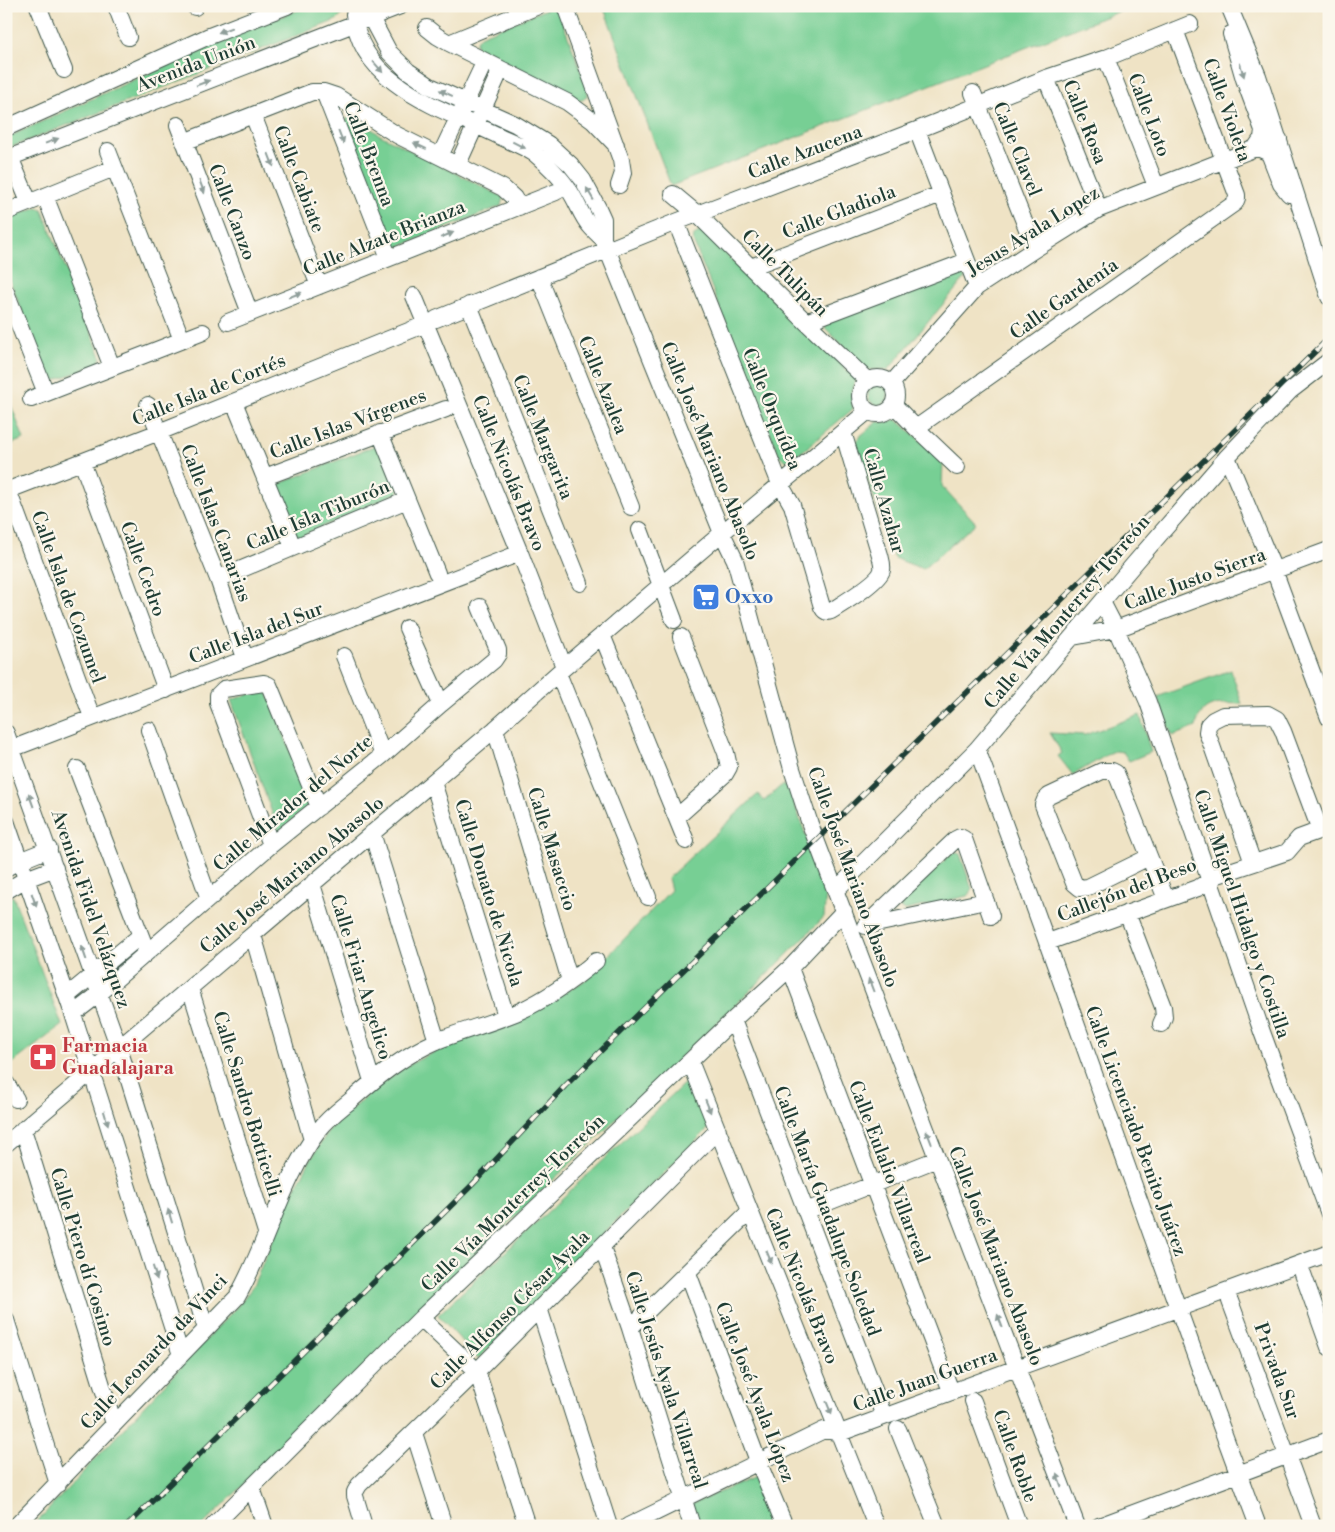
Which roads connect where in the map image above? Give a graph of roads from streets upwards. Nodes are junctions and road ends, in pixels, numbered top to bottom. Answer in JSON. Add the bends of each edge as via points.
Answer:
{"nodes":[{"id":1,"x":38,"y":6,"type":"edge"},
{"id":2,"x":116,"y":6,"type":"edge"},
{"id":3,"x":287,"y":6,"type":"edge"},
{"id":4,"x":353,"y":6,"type":"edge"},
{"id":5,"x":400,"y":6,"type":"edge"},
{"id":6,"x":538,"y":6,"type":"edge"},
{"id":7,"x":565,"y":6,"type":"edge"},
{"id":8,"x":1226,"y":6,"type":"edge"},
{"id":9,"x":1230,"y":6,"type":"edge"},
{"id":10,"x":366,"y":12,"type":"edge"},
{"id":11,"x":355,"y":25,"type":"junction"},
{"id":12,"x":1183,"y":27,"type":"joint"},
{"id":13,"x":427,"y":28,"type":"dead end"},
{"id":14,"x":128,"y":37,"type":"dead end"},
{"id":15,"x":449,"y":42,"type":"junction"},
{"id":16,"x":1106,"y":58,"type":"junction"},
{"id":17,"x":484,"y":61,"type":"junction"},
{"id":18,"x":501,"y":69,"type":"junction"},
{"id":19,"x":64,"y":70,"type":"dead end"},
{"id":20,"x":408,"y":71,"type":"junction"},
{"id":21,"x":1046,"y":78,"type":"junction"},
{"id":22,"x":398,"y":85,"type":"junction"},
{"id":23,"x":324,"y":92,"type":"junction"},
{"id":24,"x":975,"y":99,"type":"junction"},
{"id":25,"x":466,"y":102,"type":"junction"},
{"id":26,"x":253,"y":115,"type":"junction"},
{"id":27,"x":458,"y":117,"type":"junction"},
{"id":28,"x":479,"y":117,"type":"junction"},
{"id":29,"x":178,"y":125,"type":"dead end"},
{"id":30,"x":6,"y":128,"type":"edge"},
{"id":31,"x":916,"y":130,"type":"junction"},
{"id":32,"x":1279,"y":138,"type":"junction"},
{"id":33,"x":184,"y":142,"type":"junction"},
{"id":34,"x":616,"y":145,"type":"junction"},
{"id":35,"x":1256,"y":147,"type":"junction"},
{"id":36,"x":108,"y":152,"type":"dead end"},
{"id":37,"x":440,"y":156,"type":"junction"},
{"id":38,"x":8,"y":158,"type":"edge"},
{"id":39,"x":1224,"y":159,"type":"junction"},
{"id":40,"x":458,"y":164,"type":"junction"},
{"id":41,"x":114,"y":168,"type":"junction"},
{"id":42,"x":619,"y":185,"type":"dead end"},
{"id":43,"x":1156,"y":186,"type":"junction"},
{"id":44,"x":556,"y":192,"type":"dead end"},
{"id":45,"x":673,"y":194,"type":"dead end"},
{"id":46,"x":941,"y":194,"type":"junction"},
{"id":47,"x":45,"y":196,"type":"junction"},
{"id":48,"x":1297,"y":199,"type":"junction"},
{"id":49,"x":29,"y":202,"type":"junction"},
{"id":50,"x":1235,"y":204,"type":"joint"},
{"id":51,"x":8,"y":206,"type":"edge"},
{"id":52,"x":519,"y":207,"type":"junction"},
{"id":53,"x":1099,"y":209,"type":"junction"},
{"id":54,"x":697,"y":214,"type":"junction"},
{"id":55,"x":676,"y":222,"type":"junction"},
{"id":56,"x":605,"y":244,"type":"junction"},
{"id":57,"x":1035,"y":249,"type":"junction"},
{"id":58,"x":389,"y":258,"type":"junction"},
{"id":59,"x":967,"y":261,"type":"junction"},
{"id":60,"x":751,"y":267,"type":"junction"},
{"id":61,"x":539,"y":277,"type":"junction"},
{"id":62,"x":319,"y":286,"type":"junction"},
{"id":63,"x":977,"y":287,"type":"junction"},
{"id":64,"x":6,"y":292,"type":"edge"},
{"id":65,"x":414,"y":296,"type":"dead end"},
{"id":66,"x":1329,"y":297,"type":"edge"},
{"id":67,"x":469,"y":305,"type":"junction"},
{"id":68,"x":250,"y":313,"type":"junction"},
{"id":69,"x":228,"y":322,"type":"dead end"},
{"id":70,"x":431,"y":322,"type":"junction"},
{"id":71,"x":806,"y":322,"type":"junction"},
{"id":72,"x":203,"y":332,"type":"dead end"},
{"id":73,"x":182,"y":340,"type":"junction"},
{"id":74,"x":1329,"y":361,"type":"edge"},
{"id":75,"x":112,"y":367,"type":"junction"},
{"id":76,"x":868,"y":381,"type":"junction"},
{"id":77,"x":892,"y":384,"type":"junction"},
{"id":78,"x":234,"y":402,"type":"junction"},
{"id":79,"x":148,"y":405,"type":"dead end"},
{"id":80,"x":894,"y":405,"type":"junction"},
{"id":81,"x":446,"y":409,"type":"dead end"},
{"id":82,"x":868,"y":411,"type":"junction"},
{"id":83,"x":916,"y":428,"type":"junction"},
{"id":84,"x":159,"y":432,"type":"junction"},
{"id":85,"x":843,"y":432,"type":"junction"},
{"id":86,"x":380,"y":433,"type":"junction"},
{"id":87,"x":1227,"y":457,"type":"junction"},
{"id":88,"x":82,"y":462,"type":"junction"},
{"id":89,"x":957,"y":466,"type":"dead end"},
{"id":90,"x":265,"y":477,"type":"junction"},
{"id":91,"x":780,"y":484,"type":"junction"},
{"id":92,"x":7,"y":490,"type":"edge"},
{"id":93,"x":407,"y":500,"type":"junction"},
{"id":94,"x":631,"y":507,"type":"dead end"},
{"id":95,"x":640,"y":530,"type":"dead end"},
{"id":96,"x":722,"y":533,"type":"junction"},
{"id":97,"x":293,"y":548,"type":"junction"},
{"id":98,"x":1329,"y":550,"type":"edge"},
{"id":99,"x":520,"y":553,"type":"junction"},
{"id":100,"x":1274,"y":570,"type":"junction"},
{"id":101,"x":437,"y":573,"type":"dead end"},
{"id":102,"x":218,"y":579,"type":"junction"},
{"id":103,"x":580,"y":583,"type":"dead end"},
{"id":104,"x":662,"y":585,"type":"junction"},
{"id":105,"x":1102,"y":602,"type":"junction"},
{"id":106,"x":480,"y":607,"type":"dead end"},
{"id":107,"x":826,"y":612,"type":"joint"},
{"id":108,"x":674,"y":620,"type":"dead end"},
{"id":109,"x":407,"y":628,"type":"dead end"},
{"id":110,"x":1116,"y":629,"type":"junction"},
{"id":111,"x":602,"y":635,"type":"junction"},
{"id":112,"x":681,"y":637,"type":"dead end"},
{"id":113,"x":1073,"y":637,"type":"junction"},
{"id":114,"x":344,"y":656,"type":"dead end"},
{"id":115,"x":245,"y":658,"type":"junction"},
{"id":116,"x":561,"y":670,"type":"junction"},
{"id":117,"x":166,"y":690,"type":"junction"},
{"id":118,"x":440,"y":704,"type":"junction"},
{"id":119,"x":92,"y":717,"type":"junction"},
{"id":120,"x":1329,"y":718,"type":"edge"},
{"id":121,"x":495,"y":729,"type":"junction"},
{"id":122,"x":149,"y":730,"type":"dead end"},
{"id":123,"x":8,"y":744,"type":"edge"},
{"id":124,"x":977,"y":749,"type":"junction"},
{"id":125,"x":383,"y":755,"type":"junction"},
{"id":126,"x":77,"y":768,"type":"dead end"},
{"id":127,"x":433,"y":782,"type":"junction"},
{"id":128,"x":319,"y":807,"type":"junction"},
{"id":129,"x":676,"y":817,"type":"junction"},
{"id":130,"x":6,"y":821,"type":"edge"},
{"id":131,"x":1324,"y":828,"type":"edge"},
{"id":132,"x":372,"y":832,"type":"junction"},
{"id":133,"x":686,"y":841,"type":"dead end"},
{"id":134,"x":271,"y":845,"type":"junction"},
{"id":135,"x":48,"y":849,"type":"junction"},
{"id":136,"x":1149,"y":857,"type":"junction"},
{"id":137,"x":1253,"y":863,"type":"junction"},
{"id":138,"x":13,"y":865,"type":"edge"},
{"id":139,"x":55,"y":868,"type":"junction"},
{"id":140,"x":26,"y":879,"type":"junction"},
{"id":141,"x":1209,"y":880,"type":"junction"},
{"id":142,"x":312,"y":884,"type":"junction"},
{"id":143,"x":836,"y":890,"type":"junction"},
{"id":144,"x":6,"y":891,"type":"edge"},
{"id":145,"x":648,"y":897,"type":"dead end"},
{"id":146,"x":209,"y":899,"type":"junction"},
{"id":147,"x":1166,"y":899,"type":"junction"},
{"id":148,"x":844,"y":911,"type":"junction"},
{"id":149,"x":1127,"y":913,"type":"junction"},
{"id":150,"x":858,"y":929,"type":"junction"},
{"id":151,"x":253,"y":935,"type":"junction"},
{"id":152,"x":140,"y":936,"type":"junction"},
{"id":153,"x":1048,"y":942,"type":"junction"},
{"id":154,"x":147,"y":952,"type":"junction"},
{"id":155,"x":596,"y":961,"type":"dead end"},
{"id":156,"x":790,"y":968,"type":"junction"},
{"id":157,"x":92,"y":976,"type":"junction"},
{"id":158,"x":570,"y":981,"type":"junction"},
{"id":159,"x":190,"y":988,"type":"junction"},
{"id":160,"x":99,"y":994,"type":"junction"},
{"id":161,"x":67,"y":996,"type":"junction"},
{"id":162,"x":73,"y":1014,"type":"junction"},
{"id":163,"x":506,"y":1016,"type":"junction"},
{"id":164,"x":733,"y":1020,"type":"junction"},
{"id":165,"x":1160,"y":1024,"type":"dead end"},
{"id":166,"x":437,"y":1042,"type":"junction"},
{"id":167,"x":119,"y":1048,"type":"junction"},
{"id":168,"x":690,"y":1061,"type":"junction"},
{"id":169,"x":92,"y":1071,"type":"junction"},
{"id":170,"x":372,"y":1081,"type":"junction"},
{"id":171,"x":6,"y":1083,"type":"edge"},
{"id":172,"x":16,"y":1099,"type":"dead end"},
{"id":173,"x":23,"y":1130,"type":"junction"},
{"id":174,"x":718,"y":1130,"type":"junction"},
{"id":175,"x":312,"y":1140,"type":"junction"},
{"id":176,"x":6,"y":1144,"type":"edge"},
{"id":177,"x":937,"y":1159,"type":"junction"},
{"id":178,"x":873,"y":1184,"type":"junction"},
{"id":179,"x":750,"y":1211,"type":"junction"},
{"id":180,"x":806,"y":1211,"type":"junction"},
{"id":181,"x":1329,"y":1214,"type":"edge"},
{"id":182,"x":266,"y":1232,"type":"junction"},
{"id":183,"x":602,"y":1246,"type":"junction"},
{"id":184,"x":1329,"y":1253,"type":"edge"},
{"id":185,"x":688,"y":1273,"type":"junction"},
{"id":186,"x":1303,"y":1274,"type":"dead end"},
{"id":187,"x":1230,"y":1301,"type":"dead end"},
{"id":188,"x":539,"y":1308,"type":"junction"},
{"id":189,"x":1178,"y":1308,"type":"junction"},
{"id":190,"x":422,"y":1318,"type":"junction"},
{"id":191,"x":6,"y":1320,"type":"edge"},
{"id":192,"x":630,"y":1328,"type":"junction"},
{"id":193,"x":206,"y":1329,"type":"junction"},
{"id":194,"x":1329,"y":1347,"type":"edge"},
{"id":195,"x":181,"y":1355,"type":"junction"},
{"id":196,"x":1017,"y":1367,"type":"junction"},
{"id":197,"x":477,"y":1371,"type":"junction"},
{"id":198,"x":951,"y":1391,"type":"junction"},
{"id":199,"x":973,"y":1401,"type":"dead end"},
{"id":200,"x":884,"y":1416,"type":"junction"},
{"id":201,"x":114,"y":1424,"type":"junction"},
{"id":202,"x":898,"y":1428,"type":"dead end"},
{"id":203,"x":414,"y":1433,"type":"junction"},
{"id":204,"x":840,"y":1433,"type":"junction"},
{"id":205,"x":1329,"y":1440,"type":"edge"},
{"id":206,"x":758,"y":1461,"type":"junction"},
{"id":207,"x":1289,"y":1461,"type":"junction"},
{"id":208,"x":1239,"y":1473,"type":"junction"},
{"id":209,"x":58,"y":1484,"type":"junction"},
{"id":210,"x":252,"y":1488,"type":"junction"},
{"id":211,"x":683,"y":1499,"type":"junction"},
{"id":212,"x":227,"y":1520,"type":"edge"},
{"id":213,"x":16,"y":1526,"type":"edge"},
{"id":214,"x":213,"y":1526,"type":"edge"},
{"id":215,"x":265,"y":1526,"type":"edge"},
{"id":216,"x":364,"y":1526,"type":"edge"},
{"id":217,"x":444,"y":1526,"type":"edge"},
{"id":218,"x":527,"y":1526,"type":"edge"},
{"id":219,"x":609,"y":1526,"type":"edge"},
{"id":220,"x":628,"y":1526,"type":"edge"},
{"id":221,"x":692,"y":1526,"type":"edge"},
{"id":222,"x":785,"y":1526,"type":"edge"},
{"id":223,"x":876,"y":1526,"type":"edge"},
{"id":224,"x":937,"y":1526,"type":"edge"},
{"id":225,"x":1019,"y":1526,"type":"edge"},
{"id":226,"x":1076,"y":1526,"type":"edge"},
{"id":227,"x":1099,"y":1526,"type":"edge"},
{"id":228,"x":1258,"y":1526,"type":"edge"},
{"id":229,"x":1313,"y":1526,"type":"edge"}],
"edges":[{"from":1,"to":19,"type":"street"},
{"from":2,"to":14,"type":"street"},
{"from":3,"to":30,"type":"street","name":"Avenida Unión","one_way":true,"via":[[207,37]]},
{"from":4,"to":11,"type":"street","name":"Calle José Mariano Abasolo"},
{"from":5,"to":10,"type":"street","name":"Avenida Unión"},
{"from":6,"to":15,"type":"street"},
{"from":7,"to":34,"type":"street"},
{"from":8,"to":35,"type":"street","one_way":true,"via":[[1226,18],[1263,130]]},
{"from":9,"to":32,"type":"street"},
{"from":10,"to":11,"type":"street","name":"Avenida Unión"},
{"from":10,"to":20,"type":"street","name":"Calle José Mariano Abasolo","via":[[389,52]]},
{"from":11,"to":22,"type":"street","name":"Calle José Mariano Abasolo","one_way":true,"via":[[372,60]]},
{"from":38,"to":11,"type":"street","name":"Avenida Unión","one_way":true},
{"from":12,"to":16,"type":"street","name":"Calle Azucena"},
{"from":12,"to":39,"type":"street","name":"Calle Violeta"},
{"from":13,"to":15,"type":"street"},
{"from":15,"to":17,"type":"street"},
{"from":16,"to":21,"type":"street","name":"Calle Azucena"},
{"from":16,"to":43,"type":"street","name":"Calle Loto"},
{"from":17,"to":18,"type":"street"},
{"from":17,"to":25,"type":"street"},
{"from":18,"to":28,"type":"street"},
{"from":18,"to":34,"type":"street","via":[[566,102]]},
{"from":20,"to":22,"type":"street"},
{"from":25,"to":20,"type":"street","name":"Calle José Mariano Abasolo","one_way":true,"via":[[430,86]]},
{"from":21,"to":24,"type":"street","name":"Calle Azucena"},
{"from":21,"to":53,"type":"street","name":"Calle Rosa"},
{"from":22,"to":27,"type":"street","name":"Calle José Mariano Abasolo"},
{"from":23,"to":26,"type":"street","via":[[312,92]]},
{"from":37,"to":23,"type":"street","one_way":true},
{"from":23,"to":58,"type":"street","name":"Calle Brenna","one_way":true},
{"from":24,"to":31,"type":"street","name":"Calle Azucena"},
{"from":24,"to":57,"type":"street","name":"Calle Clavel"},
{"from":25,"to":27,"type":"street"},
{"from":25,"to":28,"type":"street","name":"Calle José Mariano Abasolo"},
{"from":26,"to":33,"type":"street"},
{"from":26,"to":62,"type":"street","name":"Calle Cabiate","one_way":true},
{"from":27,"to":28,"type":"street","name":"Calle José Mariano Abasolo"},
{"from":27,"to":37,"type":"street"},
{"from":28,"to":40,"type":"street"},
{"from":28,"to":56,"type":"street","name":"Calle José Mariano Abasolo","via":[[515,124],[548,144],[571,165],[603,219]]},
{"from":29,"to":33,"type":"street","name":"Calle Canzo"},
{"from":31,"to":46,"type":"street"},
{"from":31,"to":54,"type":"street","name":"Calle Azucena"},
{"from":32,"to":35,"type":"street","name":"Jesus Ayala Lopez"},
{"from":32,"to":48,"type":"street"},
{"from":33,"to":68,"type":"street","name":"Calle Canzo","one_way":true},
{"from":34,"to":42,"type":"street","via":[[622,167]]},
{"from":35,"to":39,"type":"street","name":"Jesus Ayala Lopez"},
{"from":35,"to":48,"type":"street","via":[[1269,154],[1281,184]]},
{"from":36,"to":41,"type":"street"},
{"from":37,"to":40,"type":"street"},
{"from":38,"to":49,"type":"street"},
{"from":39,"to":43,"type":"street","name":"Jesus Ayala Lopez"},
{"from":39,"to":50,"type":"street","name":"Calle Violeta","via":[[1237,195]]},
{"from":40,"to":52,"type":"street","via":[[503,188]]},
{"from":41,"to":47,"type":"street"},
{"from":41,"to":73,"type":"street"},
{"from":43,"to":53,"type":"street","name":"Jesus Ayala Lopez"},
{"from":44,"to":52,"type":"street","name":"Calle Alzate Brianza"},
{"from":45,"to":54,"type":"street","name":"Calle Tulipán"},
{"from":46,"to":59,"type":"street"},
{"from":46,"to":60,"type":"street","name":"Calle Gladiola"},
{"from":47,"to":49,"type":"street"},
{"from":47,"to":75,"type":"street"},
{"from":48,"to":66,"type":"street"},
{"from":49,"to":51,"type":"street"},
{"from":50,"to":83,"type":"street","name":"Calle Gardenía"},
{"from":58,"to":52,"type":"street","name":"Calle Alzate Brianza","one_way":true},
{"from":53,"to":57,"type":"street","name":"Jesus Ayala Lopez"},
{"from":54,"to":55,"type":"street","name":"Calle Azucena"},
{"from":54,"to":60,"type":"street","name":"Calle Tulipán"},
{"from":55,"to":56,"type":"street","name":"Calle Azucena"},
{"from":55,"to":91,"type":"street","name":"Calle Orquídea"},
{"from":56,"to":61,"type":"street","name":"Calle Azucena"},
{"from":56,"to":96,"type":"street","name":"Calle José Mariano Abasolo"},
{"from":57,"to":63,"type":"street","name":"Jesus Ayala Lopez"},
{"from":58,"to":62,"type":"street","name":"Calle Alzate Brianza"},
{"from":59,"to":63,"type":"street"},
{"from":59,"to":71,"type":"street"},
{"from":60,"to":71,"type":"street","name":"Calle Tulipán"},
{"from":61,"to":67,"type":"street","name":"Calle Azucena"},
{"from":61,"to":94,"type":"street","name":"Calle Azalea"},
{"from":68,"to":62,"type":"street","name":"Calle Alzate Brianza","one_way":true},
{"from":63,"to":77,"type":"street","name":"Jesus Ayala Lopez"},
{"from":64,"to":75,"type":"street","via":[[38,396]]},
{"from":65,"to":70,"type":"street","name":"Calle Nicolás Bravo"},
{"from":67,"to":70,"type":"street","name":"Calle Azucena"},
{"from":67,"to":103,"type":"street","name":"Calle Margarita"},
{"from":68,"to":69,"type":"street","name":"Calle Alzate Brianza"},
{"from":70,"to":78,"type":"street","name":"Calle Isla de Cortés"},
{"from":70,"to":99,"type":"street","name":"Calle Nicolás Bravo"},
{"from":71,"to":76,"type":"street","name":"Calle Tulipán"},
{"from":72,"to":73,"type":"street"},
{"from":73,"to":75,"type":"street"},
{"from":74,"to":87,"type":"street","name":"Calle Vía Monterrey-Torreón","via":[[1290,391]]},
{"from":76,"to":77,"type":"street","via":[[883,378]]},
{"from":76,"to":82,"type":"street","via":[[860,396]]},
{"from":77,"to":80,"type":"street","via":[[896,394]]},
{"from":78,"to":84,"type":"street","name":"Calle Isla de Cortés"},
{"from":78,"to":90,"type":"street"},
{"from":79,"to":84,"type":"street","name":"Calle Islas Canarias"},
{"from":80,"to":82,"type":"street","via":[[885,412],[874,414]]},
{"from":80,"to":83,"type":"street"},
{"from":81,"to":86,"type":"street","name":"Calle Islas Vírgenes"},
{"from":82,"to":85,"type":"street","name":"Calle José Mariano Abasolo"},
{"from":83,"to":89,"type":"street"},
{"from":84,"to":88,"type":"street","name":"Calle Isla de Cortés"},
{"from":84,"to":102,"type":"street","name":"Calle Islas Canarias"},
{"from":85,"to":91,"type":"street","name":"Calle José Mariano Abasolo"},
{"from":85,"to":107,"type":"street","name":"Calle Azahar","via":[[883,568],[874,581]]},
{"from":86,"to":90,"type":"street","name":"Calle Islas Vírgenes"},
{"from":86,"to":93,"type":"street"},
{"from":87,"to":100,"type":"street"},
{"from":87,"to":105,"type":"street","name":"Calle Vía Monterrey-Torreón"},
{"from":88,"to":92,"type":"street","name":"Calle Isla de Cortés"},
{"from":88,"to":117,"type":"street","name":"Calle Cedro"},
{"from":90,"to":97,"type":"street"},
{"from":91,"to":96,"type":"street","name":"Calle José Mariano Abasolo"},
{"from":91,"to":107,"type":"street","name":"Calle Orquídea","via":[[792,504]]},
{"from":92,"to":119,"type":"street","name":"Calle Isla de Cozumel"},
{"from":93,"to":97,"type":"street","name":"Calle Isla Tiburón"},
{"from":93,"to":101,"type":"street"},
{"from":95,"to":104,"type":"street"},
{"from":96,"to":104,"type":"street","name":"Calle José Mariano Abasolo"},
{"from":96,"to":143,"type":"street","name":"Calle José Mariano Abasolo","via":[[735,560],[800,794]]},
{"from":97,"to":102,"type":"street","name":"Calle Isla Tiburón"},
{"from":98,"to":100,"type":"street","name":"Calle Justo Sierra"},
{"from":99,"to":115,"type":"street","name":"Calle Isla del Sur"},
{"from":99,"to":116,"type":"street","name":"Calle Nicolás Bravo"},
{"from":100,"to":110,"type":"street","name":"Calle Justo Sierra"},
{"from":100,"to":120,"type":"street"},
{"from":102,"to":115,"type":"street","name":"Calle Islas Canarias"},
{"from":104,"to":108,"type":"street"},
{"from":104,"to":111,"type":"street","name":"Calle José Mariano Abasolo"},
{"from":105,"to":110,"type":"street","name":"Calle Miguel Hidalgo y Costilla"},
{"from":105,"to":113,"type":"street","name":"Calle Vía Monterrey-Torreón"},
{"from":106,"to":118,"type":"street","name":"Calle Mirador del Norte","via":[[498,654]]},
{"from":109,"to":118,"type":"street"},
{"from":110,"to":113,"type":"street","name":"Calle Justo Sierra"},
{"from":110,"to":141,"type":"street","name":"Calle Miguel Hidalgo y Costilla","via":[[1148,702]]},
{"from":111,"to":116,"type":"street","name":"Calle José Mariano Abasolo"},
{"from":111,"to":129,"type":"street"},
{"from":112,"to":129,"type":"street","via":[[729,767]]},
{"from":113,"to":124,"type":"street","name":"Calle Vía Monterrey-Torreón"},
{"from":114,"to":125,"type":"street"},
{"from":115,"to":117,"type":"street","name":"Calle Isla del Sur"},
{"from":116,"to":121,"type":"street","name":"Calle José Mariano Abasolo"},
{"from":116,"to":145,"type":"street","name":"Calle Nicolás Bravo"},
{"from":117,"to":119,"type":"street","name":"Calle Isla del Sur"},
{"from":118,"to":125,"type":"street","name":"Calle Mirador del Norte"},
{"from":119,"to":123,"type":"street","name":"Calle Isla del Sur"},
{"from":121,"to":127,"type":"street","name":"Calle José Mariano Abasolo"},
{"from":121,"to":158,"type":"street","name":"Calle Masaccio"},
{"from":122,"to":146,"type":"street"},
{"from":135,"to":123,"type":"street","name":"Avenida Fidel Velázquez","one_way":true},
{"from":124,"to":143,"type":"street","name":"Calle Vía Monterrey-Torreón"},
{"from":124,"to":153,"type":"street","name":"Calle Licenciado Benito Juárez"},
{"from":125,"to":128,"type":"street","name":"Calle Mirador del Norte"},
{"from":126,"to":152,"type":"street"},
{"from":127,"to":132,"type":"street","name":"Calle José Mariano Abasolo"},
{"from":127,"to":163,"type":"street","name":"Calle Donato de Nicola"},
{"from":128,"to":134,"type":"street","name":"Calle Mirador del Norte"},
{"from":128,"to":134,"type":"street","via":[[267,683],[224,689],[218,695],[218,703]]},
{"from":129,"to":133,"type":"street"},
{"from":130,"to":138,"type":"street"},
{"from":131,"to":137,"type":"street","name":"Callejón del Beso","via":[[1299,838],[1287,852]]},
{"from":131,"to":137,"type":"street","via":[[1277,720],[1268,714],[1218,717],[1208,725],[1207,732]]},
{"from":132,"to":142,"type":"street","name":"Calle José Mariano Abasolo"},
{"from":132,"to":166,"type":"street"},
{"from":134,"to":146,"type":"street","name":"Calle Mirador del Norte"},
{"from":135,"to":138,"type":"street"},
{"from":135,"to":139,"type":"street","name":"Avenida Fidel Velázquez"},
{"from":136,"to":136,"type":"street","via":[[1119,779],[1112,771],[1102,771],[1045,800],[1045,811],[1074,883],[1080,888],[1088,888]]},
{"from":136,"to":147,"type":"street"},
{"from":137,"to":141,"type":"street","name":"Callejón del Beso"},
{"from":138,"to":140,"type":"street"},
{"from":139,"to":140,"type":"street"},
{"from":157,"to":139,"type":"street","name":"Avenida Fidel Velázquez","one_way":true},
{"from":140,"to":144,"type":"street"},
{"from":140,"to":161,"type":"street","one_way":true},
{"from":141,"to":147,"type":"street","name":"Callejón del Beso","via":[[1198,888]]},
{"from":141,"to":181,"type":"street","name":"Calle Miguel Hidalgo y Costilla"},
{"from":142,"to":151,"type":"street","name":"Calle José Mariano Abasolo"},
{"from":142,"to":170,"type":"street","name":"Calle Friar Angelico"},
{"from":143,"to":148,"type":"street","name":"Calle José Mariano Abasolo"},
{"from":146,"to":154,"type":"street","name":"Calle Mirador del Norte"},
{"from":147,"to":149,"type":"street","name":"Callejón del Beso"},
{"from":148,"to":150,"type":"street","name":"Calle José Mariano Abasolo"},
{"from":148,"to":156,"type":"street","name":"Calle Vía Monterrey-Torreón"},
{"from":149,"to":153,"type":"street","name":"Callejón del Beso"},
{"from":149,"to":165,"type":"street","via":[[1163,1007],[1164,1017]]},
{"from":150,"to":150,"type":"street","via":[[958,838],[964,839],[988,908]]},
{"from":177,"to":150,"type":"street","name":"Calle José Mariano Abasolo","one_way":true},
{"from":151,"to":159,"type":"street","name":"Calle José Mariano Abasolo"},
{"from":151,"to":175,"type":"street"},
{"from":152,"to":154,"type":"street"},
{"from":152,"to":157,"type":"street"},
{"from":153,"to":189,"type":"street","name":"Calle Licenciado Benito Juárez"},
{"from":154,"to":160,"type":"street","name":"Calle Mirador del Norte"},
{"from":155,"to":158,"type":"street","name":"Calle Leonardo da Vinci"},
{"from":156,"to":164,"type":"street","name":"Calle Vía Monterrey-Torreón"},
{"from":156,"to":178,"type":"street","name":"Calle Eulalio Villarreal"},
{"from":157,"to":160,"type":"street","name":"Avenida Fidel Velázquez"},
{"from":157,"to":161,"type":"street"},
{"from":158,"to":163,"type":"street","name":"Calle Leonardo da Vinci","via":[[539,1001]]},
{"from":159,"to":167,"type":"street","name":"Calle José Mariano Abasolo"},
{"from":159,"to":182,"type":"street","name":"Calle Sandro Botticelli"},
{"from":160,"to":162,"type":"street","name":"Calle Mirador del Norte"},
{"from":160,"to":167,"type":"street","name":"Avenida Fidel Velázquez"},
{"from":161,"to":162,"type":"street"},
{"from":162,"to":169,"type":"street"},
{"from":163,"to":166,"type":"street","name":"Calle Leonardo da Vinci"},
{"from":164,"to":168,"type":"street","name":"Calle Vía Monterrey-Torreón"},
{"from":164,"to":180,"type":"street","name":"Calle María Guadalupe Soledad"},
{"from":166,"to":170,"type":"street","name":"Calle Leonardo da Vinci","via":[[406,1057]]},
{"from":167,"to":169,"type":"street","name":"Calle José Mariano Abasolo"},
{"from":193,"to":167,"type":"street","name":"Avenida Fidel Velázquez","one_way":true},
{"from":168,"to":174,"type":"street","name":"Calle Nicolás Bravo","one_way":true},
{"from":168,"to":190,"type":"street","name":"Calle Vía Monterrey-Torreón"},
{"from":169,"to":173,"type":"street","name":"Calle José Mariano Abasolo"},
{"from":169,"to":195,"type":"street","one_way":true},
{"from":170,"to":175,"type":"street","name":"Calle Leonardo da Vinci","via":[[330,1117]]},
{"from":171,"to":172,"type":"street"},
{"from":173,"to":176,"type":"street","name":"Calle José Mariano Abasolo"},
{"from":173,"to":201,"type":"street","name":"Calle Piero dí Cosimo"},
{"from":174,"to":179,"type":"street","name":"Calle Nicolás Bravo"},
{"from":174,"to":183,"type":"street","name":"Calle Alfonso César Ayala"},
{"from":175,"to":182,"type":"street","name":"Calle Leonardo da Vinci"},
{"from":177,"to":178,"type":"street"},
{"from":196,"to":177,"type":"street","name":"Calle José Mariano Abasolo","one_way":true},
{"from":178,"to":180,"type":"street"},
{"from":178,"to":198,"type":"street","name":"Calle Eulalio Villarreal"},
{"from":179,"to":185,"type":"street"},
{"from":179,"to":204,"type":"street","name":"Calle Nicolás Bravo","one_way":true},
{"from":180,"to":200,"type":"street","name":"Calle María Guadalupe Soledad"},
{"from":182,"to":193,"type":"street","name":"Calle Leonardo da Vinci","via":[[238,1297]]},
{"from":183,"to":188,"type":"street","name":"Calle Alfonso César Ayala"},
{"from":183,"to":192,"type":"street","name":"Calle Jesús Ayala Villarreal"},
{"from":184,"to":189,"type":"street","name":"Calle Juan Guerra"},
{"from":185,"to":192,"type":"street"},
{"from":185,"to":206,"type":"street","name":"Calle José Ayala López"},
{"from":186,"to":194,"type":"street"},
{"from":187,"to":207,"type":"street","name":"Privada Sur"},
{"from":188,"to":197,"type":"street","name":"Calle Alfonso César Ayala"},
{"from":188,"to":219,"type":"street"},
{"from":189,"to":196,"type":"street","name":"Calle Juan Guerra"},
{"from":189,"to":208,"type":"street","name":"Calle Licenciado Benito Juárez"},
{"from":190,"to":197,"type":"street"},
{"from":190,"to":210,"type":"street","name":"Calle Vía Monterrey-Torreón"},
{"from":191,"to":209,"type":"street"},
{"from":192,"to":211,"type":"street","name":"Calle Jesús Ayala Villarreal"},
{"from":193,"to":195,"type":"street","name":"Calle Leonardo da Vinci"},
{"from":195,"to":201,"type":"street","name":"Calle Leonardo da Vinci"},
{"from":196,"to":198,"type":"street","name":"Calle Juan Guerra"},
{"from":226,"to":196,"type":"street","name":"Calle José Mariano Abasolo","one_way":true},
{"from":197,"to":203,"type":"street","name":"Calle Alfonso César Ayala"},
{"from":197,"to":218,"type":"street"},
{"from":198,"to":200,"type":"street","name":"Calle Juan Guerra"},
{"from":199,"to":225,"type":"street","name":"Calle Roble"},
{"from":200,"to":204,"type":"street","name":"Calle Juan Guerra"},
{"from":201,"to":209,"type":"street","name":"Calle Leonardo da Vinci"},
{"from":202,"to":224,"type":"street"},
{"from":203,"to":216,"type":"street","name":"Calle Alfonso César Ayala","via":[[357,1488],[356,1500]]},
{"from":203,"to":217,"type":"street"},
{"from":204,"to":206,"type":"street","name":"Calle Juan Guerra","via":[[824,1430]]},
{"from":204,"to":223,"type":"street","name":"Calle Nicolás Bravo"},
{"from":205,"to":207,"type":"street"},
{"from":206,"to":211,"type":"street","name":"Calle Juan Guerra"},
{"from":206,"to":222,"type":"street","name":"Calle José Ayala López"},
{"from":207,"to":208,"type":"street"},
{"from":207,"to":229,"type":"street","name":"Privada Sur"},
{"from":208,"to":227,"type":"street"},
{"from":208,"to":228,"type":"street","name":"Calle Licenciado Benito Juárez"},
{"from":209,"to":213,"type":"street","name":"Calle Leonardo da Vinci"},
{"from":210,"to":212,"type":"street","name":"Calle Vía Monterrey-Torreón"},
{"from":210,"to":215,"type":"street"},
{"from":211,"to":220,"type":"street","name":"Calle Juan Guerra"},
{"from":211,"to":221,"type":"street","name":"Calle Jesús Ayala Villarreal"},
{"from":212,"to":214,"type":"street","name":"Calle Vía Monterrey-Torreón"}]}
